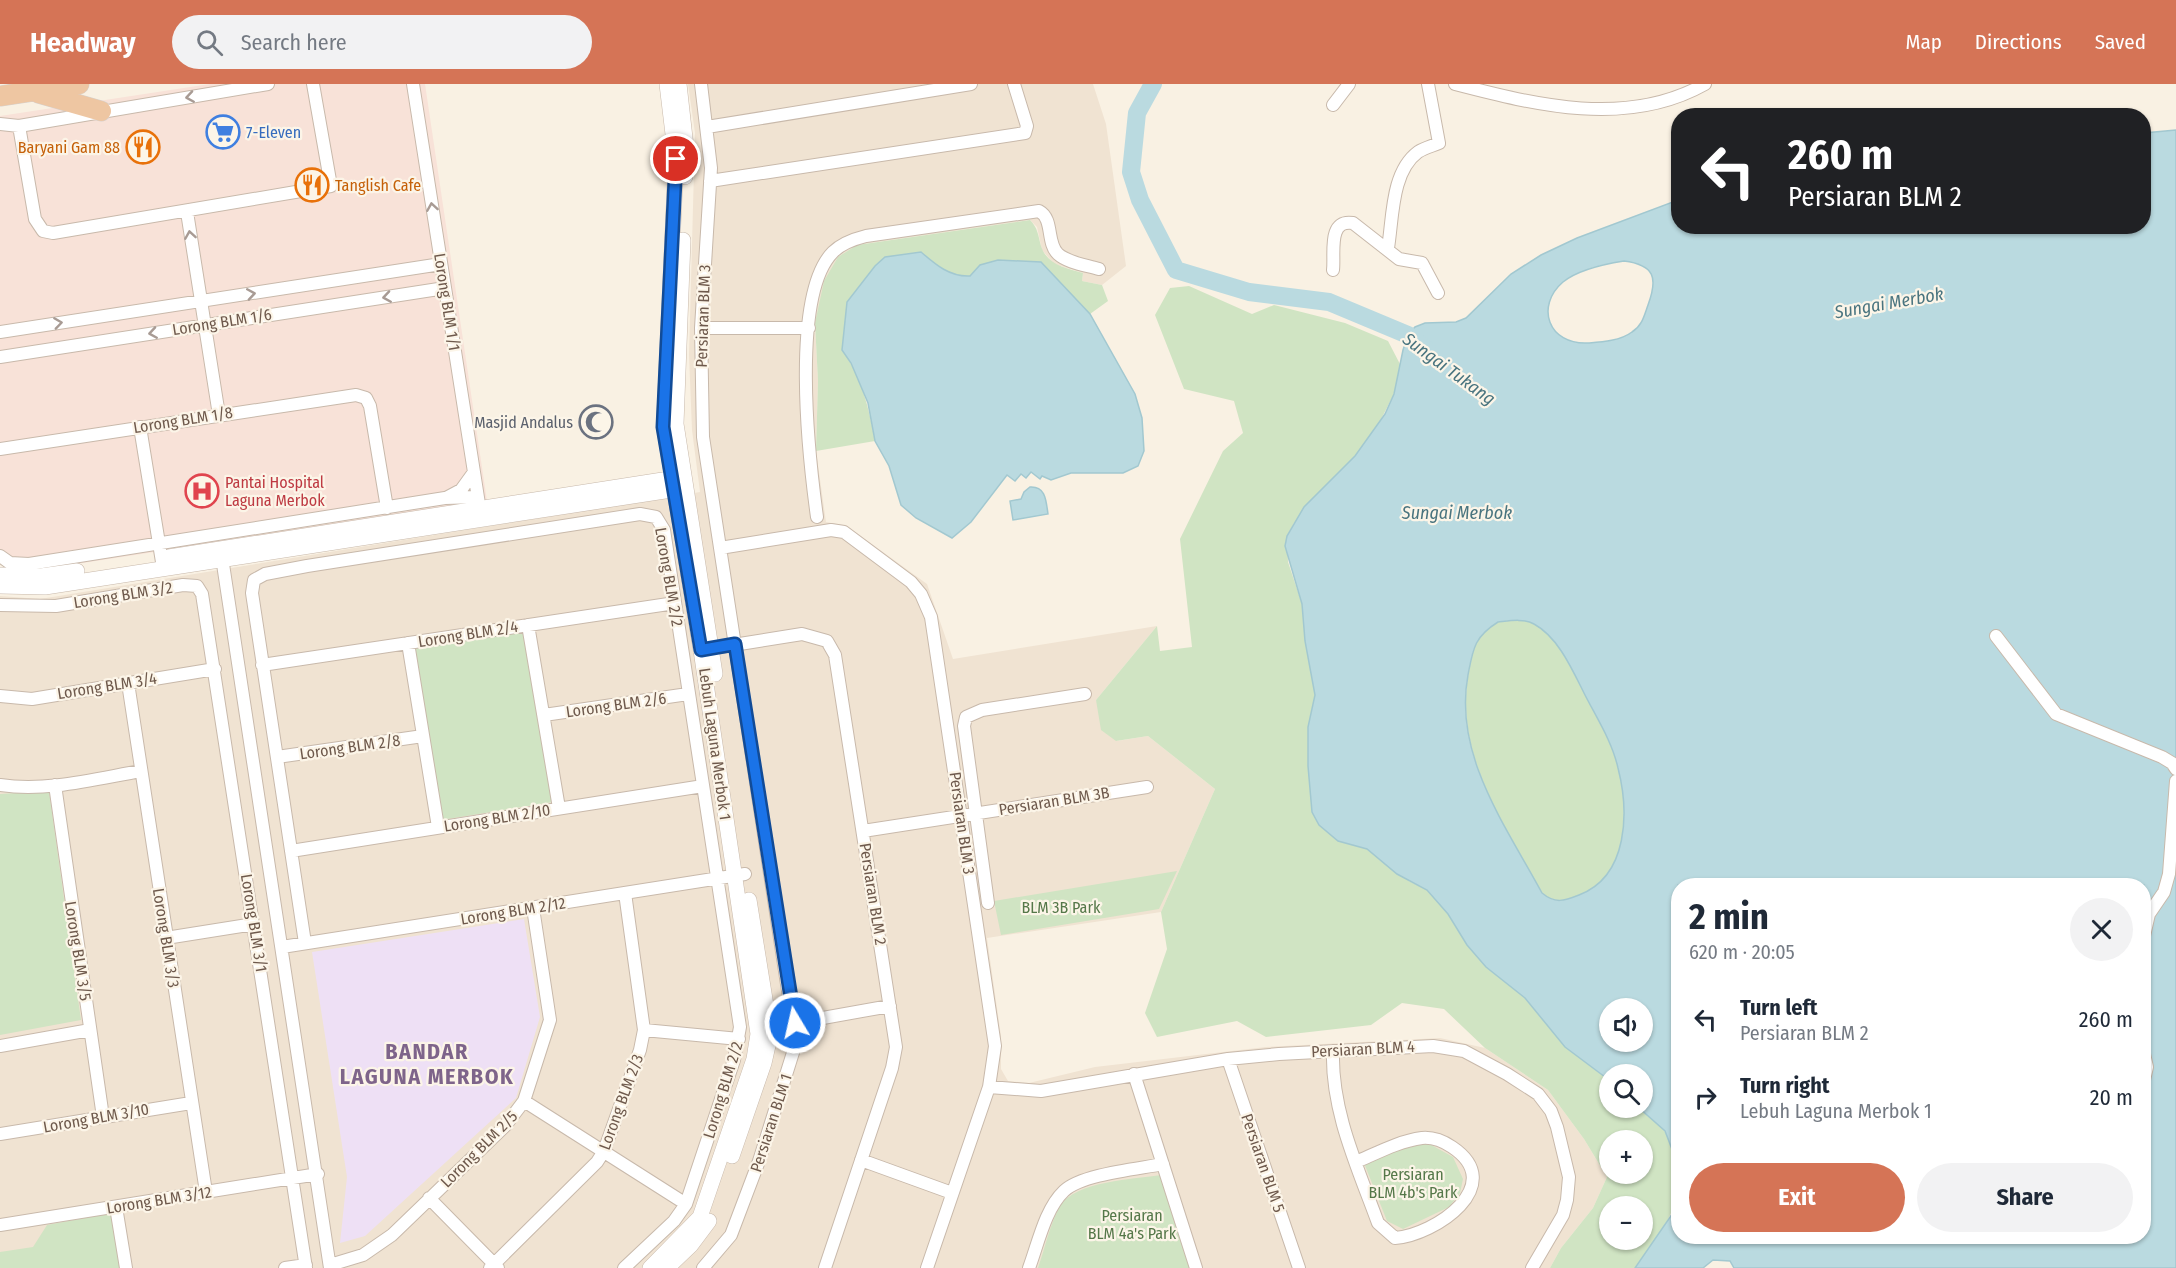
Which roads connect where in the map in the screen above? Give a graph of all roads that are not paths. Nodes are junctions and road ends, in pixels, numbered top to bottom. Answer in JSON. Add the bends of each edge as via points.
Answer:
{"nodes":[{"id":1,"x":79,"y":84,"type":"edge"},
{"id":2,"x":268,"y":84,"type":"edge"},
{"id":3,"x":314,"y":84,"type":"edge"},
{"id":4,"x":413,"y":84,"type":"edge"},
{"id":5,"x":667,"y":84,"type":"edge"},
{"id":6,"x":679,"y":84,"type":"edge"},
{"id":7,"x":701,"y":84,"type":"edge"},
{"id":8,"x":971,"y":84,"type":"edge"},
{"id":9,"x":1014,"y":84,"type":"edge"},
{"id":10,"x":1349,"y":84,"type":"edge"},
{"id":11,"x":1428,"y":84,"type":"edge"},
{"id":12,"x":1455,"y":84,"type":"edge"},
{"id":13,"x":1705,"y":84,"type":"edge"},
{"id":14,"x":35,"y":91,"type":"junction"},
{"id":15,"x":0,"y":96,"type":"edge"},
{"id":16,"x":1334,"y":105,"type":"dead end"},
{"id":17,"x":101,"y":111,"type":"junction"},
{"id":18,"x":0,"y":124,"type":"edge"},
{"id":19,"x":19,"y":126,"type":"junction"},
{"id":20,"x":707,"y":127,"type":"junction"},
{"id":21,"x":710,"y":181,"type":"junction"},
{"id":22,"x":187,"y":212,"type":"junction"},
{"id":23,"x":1388,"y":248,"type":"junction"},
{"id":24,"x":441,"y":264,"type":"junction"},
{"id":25,"x":1099,"y":269,"type":"dead end"},
{"id":26,"x":1334,"y":270,"type":"dead end"},
{"id":27,"x":445,"y":288,"type":"junction"},
{"id":28,"x":1438,"y":292,"type":"dead end"},
{"id":29,"x":201,"y":302,"type":"junction"},
{"id":30,"x":204,"y":324,"type":"junction"},
{"id":31,"x":701,"y":328,"type":"junction"},
{"id":32,"x":809,"y":328,"type":"junction"},
{"id":33,"x":0,"y":332,"type":"edge"},
{"id":34,"x":0,"y":357,"type":"edge"},
{"id":35,"x":219,"y":415,"type":"junction"},
{"id":36,"x":140,"y":427,"type":"junction"},
{"id":37,"x":0,"y":449,"type":"edge"},
{"id":38,"x":474,"y":472,"type":"junction"},
{"id":39,"x":680,"y":483,"type":"junction"},
{"id":40,"x":445,"y":498,"type":"junction"},
{"id":41,"x":387,"y":508,"type":"junction"},
{"id":42,"x":479,"y":508,"type":"junction"},
{"id":43,"x":817,"y":517,"type":"dead end"},
{"id":44,"x":720,"y":548,"type":"junction"},
{"id":45,"x":221,"y":554,"type":"junction"},
{"id":46,"x":0,"y":556,"type":"edge"},
{"id":47,"x":161,"y":557,"type":"junction"},
{"id":48,"x":0,"y":575,"type":"edge"},
{"id":49,"x":0,"y":586,"type":"edge"},
{"id":50,"x":675,"y":603,"type":"junction"},
{"id":51,"x":0,"y":605,"type":"edge"},
{"id":52,"x":528,"y":625,"type":"junction"},
{"id":53,"x":1996,"y":636,"type":"dead end"},
{"id":54,"x":408,"y":643,"type":"junction"},
{"id":55,"x":735,"y":644,"type":"junction"},
{"id":56,"x":706,"y":649,"type":"junction"},
{"id":57,"x":262,"y":665,"type":"junction"},
{"id":58,"x":215,"y":669,"type":"junction"},
{"id":59,"x":128,"y":683,"type":"junction"},
{"id":60,"x":688,"y":694,"type":"junction"},
{"id":61,"x":1085,"y":694,"type":"dead end"},
{"id":62,"x":0,"y":696,"type":"edge"},
{"id":63,"x":544,"y":715,"type":"junction"},
{"id":64,"x":423,"y":736,"type":"junction"},
{"id":65,"x":277,"y":758,"type":"junction"},
{"id":66,"x":2176,"y":770,"type":"edge"},
{"id":67,"x":141,"y":771,"type":"junction"},
{"id":68,"x":2176,"y":781,"type":"edge"},
{"id":69,"x":0,"y":785,"type":"edge"},
{"id":70,"x":55,"y":785,"type":"junction"},
{"id":71,"x":703,"y":786,"type":"junction"},
{"id":72,"x":1147,"y":787,"type":"dead end"},
{"id":73,"x":559,"y":808,"type":"junction"},
{"id":74,"x":976,"y":813,"type":"junction"},
{"id":75,"x":961,"y":816,"type":"junction"},
{"id":76,"x":438,"y":827,"type":"junction"},
{"id":77,"x":863,"y":831,"type":"junction"},
{"id":78,"x":291,"y":851,"type":"junction"},
{"id":79,"x":740,"y":875,"type":"junction"},
{"id":80,"x":717,"y":879,"type":"junction"},
{"id":81,"x":2171,"y":884,"type":"edge"},
{"id":82,"x":625,"y":893,"type":"junction"},
{"id":83,"x":988,"y":903,"type":"dead end"},
{"id":84,"x":533,"y":908,"type":"junction"},
{"id":85,"x":2151,"y":910,"type":"edge"},
{"id":86,"x":254,"y":924,"type":"junction"},
{"id":87,"x":166,"y":938,"type":"junction"},
{"id":88,"x":305,"y":943,"type":"junction"},
{"id":89,"x":282,"y":947,"type":"junction"},
{"id":90,"x":891,"y":1006,"type":"junction"},
{"id":91,"x":795,"y":1023,"type":"junction"},
{"id":92,"x":90,"y":1030,"type":"junction"},
{"id":93,"x":644,"y":1030,"type":"junction"},
{"id":94,"x":739,"y":1039,"type":"junction"},
{"id":95,"x":0,"y":1046,"type":"edge"},
{"id":96,"x":1333,"y":1051,"type":"junction"},
{"id":97,"x":1228,"y":1059,"type":"junction"},
{"id":98,"x":1134,"y":1074,"type":"junction"},
{"id":99,"x":989,"y":1087,"type":"junction"},
{"id":100,"x":524,"y":1101,"type":"junction"},
{"id":101,"x":191,"y":1102,"type":"junction"},
{"id":102,"x":104,"y":1117,"type":"junction"},
{"id":103,"x":0,"y":1134,"type":"edge"},
{"id":104,"x":604,"y":1151,"type":"junction"},
{"id":105,"x":861,"y":1160,"type":"junction"},
{"id":106,"x":1356,"y":1162,"type":"junction"},
{"id":107,"x":1163,"y":1164,"type":"junction"},
{"id":108,"x":318,"y":1174,"type":"junction"},
{"id":109,"x":293,"y":1178,"type":"junction"},
{"id":110,"x":206,"y":1192,"type":"junction"},
{"id":111,"x":952,"y":1193,"type":"junction"},
{"id":112,"x":429,"y":1198,"type":"junction"},
{"id":113,"x":686,"y":1204,"type":"junction"},
{"id":114,"x":116,"y":1207,"type":"junction"},
{"id":115,"x":0,"y":1225,"type":"edge"},
{"id":116,"x":352,"y":1264,"type":"edge"},
{"id":117,"x":306,"y":1266,"type":"edge"},
{"id":118,"x":330,"y":1267,"type":"edge"},
{"id":119,"x":494,"y":1267,"type":"edge"},
{"id":120,"x":126,"y":1268,"type":"edge"},
{"id":121,"x":285,"y":1268,"type":"edge"},
{"id":122,"x":624,"y":1268,"type":"edge"},
{"id":123,"x":650,"y":1268,"type":"edge"},
{"id":124,"x":667,"y":1268,"type":"edge"},
{"id":125,"x":703,"y":1268,"type":"edge"},
{"id":126,"x":825,"y":1268,"type":"edge"},
{"id":127,"x":927,"y":1268,"type":"edge"},
{"id":128,"x":1029,"y":1268,"type":"edge"},
{"id":129,"x":1196,"y":1268,"type":"edge"},
{"id":130,"x":1299,"y":1268,"type":"edge"},
{"id":131,"x":1532,"y":1268,"type":"edge"}],
"edges":[{"from":1,"to":14,"type":"highway"},
{"from":2,"to":17,"type":"street","one_way":true},
{"from":3,"to":22,"type":"street","via":[[331,186]]},
{"from":24,"to":4,"type":"street","name":"Lorong BLM 1/1","one_way":true},
{"from":5,"to":39,"type":"street","name":"Lebuh Laguna Merbok 1","via":[[676,159],[663,427]]},
{"from":6,"to":39,"type":"street","name":"Lebuh Laguna Merbok 1","via":[[686,147],[676,416]]},
{"from":7,"to":20,"type":"street","name":"Persiaran BLM 3"},
{"from":8,"to":20,"type":"street"},
{"from":9,"to":21,"type":"street","via":[[1028,126],[1019,135]]},
{"from":10,"to":16,"type":"street"},
{"from":11,"to":23,"type":"street","via":[[1439,143],[1417,153],[1402,171]]},
{"from":12,"to":13,"type":"street","via":[[1523,101],[1599,110],[1662,101]]},
{"from":14,"to":15,"type":"highway"},
{"from":14,"to":17,"type":"highway","via":[[44,97]]},
{"from":17,"to":19,"type":"street"},
{"from":18,"to":19,"type":"street"},
{"from":19,"to":22,"type":"street","via":[[35,219],[43,231],[53,233]]},
{"from":20,"to":21,"type":"street","name":"Persiaran BLM 3"},
{"from":21,"to":31,"type":"street","name":"Persiaran BLM 3"},
{"from":29,"to":22,"type":"street","one_way":true},
{"from":23,"to":26,"type":"street","via":[[1353,223],[1345,222],[1337,228],[1334,239]]},
{"from":23,"to":28,"type":"street","via":[[1399,260],[1424,265]]},
{"from":24,"to":27,"type":"street","name":"Lorong BLM 1/1"},
{"from":29,"to":24,"type":"street","name":"Lorong BLM 1/6","one_way":true},
{"from":25,"to":32,"type":"street","via":[[1059,256],[1053,249],[1047,219],[1039,211],[866,236],[849,241],[827,260],[814,291]]},
{"from":27,"to":30,"type":"street","name":"Lorong BLM 1/6","one_way":true},
{"from":27,"to":38,"type":"street","name":"Lorong BLM 1/1"},
{"from":29,"to":30,"type":"street"},
{"from":33,"to":29,"type":"street","name":"Lorong BLM 1/6","one_way":true},
{"from":30,"to":34,"type":"street","name":"Lorong BLM 1/6","one_way":true},
{"from":30,"to":35,"type":"street"},
{"from":31,"to":32,"type":"street"},
{"from":31,"to":44,"type":"street","name":"Persiaran BLM 3","via":[[703,437]]},
{"from":32,"to":43,"type":"street","via":[[808,447]]},
{"from":35,"to":36,"type":"street","name":"Lorong BLM 1/8"},
{"from":35,"to":41,"type":"street","name":"Lorong BLM 1/8","via":[[356,395],[366,398]]},
{"from":36,"to":37,"type":"street","name":"Lorong BLM 1/8"},
{"from":36,"to":47,"type":"street"},
{"from":38,"to":40,"type":"street","via":[[460,490]]},
{"from":38,"to":42,"type":"street","name":"Lorong BLM 1/1"},
{"from":39,"to":42,"type":"street"},
{"from":39,"to":56,"type":"street","name":"Lebuh Laguna Merbok 1"},
{"from":40,"to":41,"type":"street"},
{"from":40,"to":42,"type":"street"},
{"from":41,"to":47,"type":"street"},
{"from":42,"to":45,"type":"street"},
{"from":44,"to":55,"type":"street","name":"Persiaran BLM 3"},
{"from":44,"to":75,"type":"street","name":"Persiaran BLM 3","via":[[831,530],[844,532],[916,588],[928,607],[934,630]]},
{"from":45,"to":47,"type":"street"},
{"from":45,"to":89,"type":"street"},
{"from":46,"to":47,"type":"street","via":[[10,563],[29,564]]},
{"from":47,"to":48,"type":"street","via":[[41,576]]},
{"from":47,"to":49,"type":"street","via":[[45,587]]},
{"from":50,"to":52,"type":"street","name":"Lorong BLM 2/4"},
{"from":50,"to":57,"type":"street","name":"Lorong BLM 2/2","via":[[662,524],[651,514],[640,514],[259,576],[251,586]]},
{"from":50,"to":60,"type":"street","name":"Lorong BLM 2/2"},
{"from":51,"to":58,"type":"street","name":"Lorong BLM 3/2","via":[[45,607],[197,586],[204,600]]},
{"from":52,"to":54,"type":"street","name":"Lorong BLM 2/4"},
{"from":52,"to":63,"type":"street"},
{"from":53,"to":66,"type":"street","via":[[2056,714],[2162,757],[2172,762]]},
{"from":54,"to":57,"type":"street","name":"Lorong BLM 2/4"},
{"from":54,"to":64,"type":"street"},
{"from":55,"to":56,"type":"street","name":"Persiaran BLM 2"},
{"from":55,"to":77,"type":"street","name":"Persiaran BLM 2","via":[[802,634],[817,636],[831,645]]},
{"from":55,"to":91,"type":"street","name":"Persiaran BLM 1"},
{"from":56,"to":79,"type":"street","name":"Lebuh Laguna Merbok 1"},
{"from":57,"to":65,"type":"street","name":"Lorong BLM 2/2"},
{"from":58,"to":59,"type":"street","name":"Lorong BLM 3/4"},
{"from":58,"to":86,"type":"street","name":"Lorong BLM 3/1"},
{"from":59,"to":62,"type":"street","name":"Lorong BLM 3/4","via":[[32,699]]},
{"from":59,"to":67,"type":"street","name":"Lorong BLM 3/3"},
{"from":60,"to":63,"type":"street","name":"Lorong BLM 2/6"},
{"from":60,"to":71,"type":"street","name":"Lorong BLM 2/2"},
{"from":61,"to":74,"type":"street","via":[[982,710],[966,717]]},
{"from":63,"to":73,"type":"street"},
{"from":64,"to":65,"type":"street","name":"Lorong BLM 2/8"},
{"from":64,"to":76,"type":"street"},
{"from":65,"to":78,"type":"street","name":"Lorong BLM 2/2"},
{"from":67,"to":70,"type":"street"},
{"from":67,"to":87,"type":"street","name":"Lorong BLM 3/3"},
{"from":68,"to":81,"type":"street"},
{"from":69,"to":70,"type":"street"},
{"from":70,"to":92,"type":"street","name":"Lorong BLM 3/5"},
{"from":71,"to":73,"type":"street","name":"Lorong BLM 2/10"},
{"from":71,"to":80,"type":"street","name":"Lorong BLM 2/2"},
{"from":72,"to":74,"type":"street","name":"Persiaran BLM 3B"},
{"from":73,"to":76,"type":"street","name":"Lorong BLM 2/10"},
{"from":74,"to":75,"type":"street","name":"Persiaran BLM 3B"},
{"from":74,"to":83,"type":"street"},
{"from":75,"to":77,"type":"street","name":"Persiaran BLM 3B"},
{"from":75,"to":99,"type":"street","name":"Persiaran BLM 3","via":[[995,1038]]},
{"from":76,"to":78,"type":"street","name":"Lorong BLM 2/10"},
{"from":77,"to":90,"type":"street","name":"Persiaran BLM 2"},
{"from":78,"to":88,"type":"street","name":"Lorong BLM 2/2"},
{"from":79,"to":80,"type":"street","name":"Lorong BLM 2/12"},
{"from":79,"to":123,"type":"street","name":"Lebuh Laguna Merbok 1","via":[[758,1044],[700,1217]]},
{"from":79,"to":124,"type":"street","name":"Lebuh Laguna Merbok 1","via":[[768,1018],[767,1052],[711,1218]]},
{"from":80,"to":82,"type":"street","name":"Lorong BLM 2/12"},
{"from":80,"to":94,"type":"street","name":"Lorong BLM 2/2","via":[[740,1018]]},
{"from":81,"to":85,"type":"street"},
{"from":82,"to":84,"type":"street","name":"Lorong BLM 2/12"},
{"from":82,"to":93,"type":"street","name":"Lorong BLM 2/3"},
{"from":84,"to":88,"type":"street","name":"Lorong BLM 2/12"},
{"from":84,"to":100,"type":"street","name":"Lorong BLM 2/5","via":[[550,1020]]},
{"from":86,"to":87,"type":"street"},
{"from":86,"to":109,"type":"street","name":"Lorong BLM 3/1"},
{"from":87,"to":101,"type":"street","name":"Lorong BLM 3/3"},
{"from":88,"to":89,"type":"street","name":"Lorong BLM 2/12"},
{"from":89,"to":108,"type":"street"},
{"from":90,"to":91,"type":"street"},
{"from":90,"to":105,"type":"street","name":"Persiaran BLM 2","via":[[895,1056]]},
{"from":91,"to":125,"type":"street","name":"Persiaran BLM 1","via":[[795,1050],[751,1182],[727,1242]]},
{"from":92,"to":95,"type":"street"},
{"from":92,"to":102,"type":"street","name":"Lorong BLM 3/5"},
{"from":93,"to":94,"type":"street"},
{"from":93,"to":104,"type":"street","name":"Lorong BLM 2/3"},
{"from":94,"to":113,"type":"street","name":"Lorong BLM 2/2"},
{"from":96,"to":97,"type":"street","name":"Persiaran BLM 4"},
{"from":96,"to":106,"type":"street","via":[[1337,1105]]},
{"from":96,"to":131,"type":"street","name":"Persiaran BLM 4","via":[[1447,1047],[1464,1051],[1507,1074],[1545,1102],[1565,1157],[1569,1187],[1563,1215]]},
{"from":97,"to":98,"type":"street","name":"Persiaran BLM 4"},
{"from":97,"to":130,"type":"street","name":"Persiaran BLM 5"},
{"from":98,"to":99,"type":"street","name":"Persiaran BLM 4","via":[[1041,1091]]},
{"from":98,"to":107,"type":"street"},
{"from":99,"to":111,"type":"street","name":"Persiaran BLM 3"},
{"from":100,"to":104,"type":"street"},
{"from":100,"to":112,"type":"street","name":"Lorong BLM 2/5","via":[[505,1126]]},
{"from":101,"to":102,"type":"street","name":"Lorong BLM 3/10"},
{"from":101,"to":110,"type":"street","name":"Lorong BLM 3/3"},
{"from":102,"to":103,"type":"street","name":"Lorong BLM 3/10"},
{"from":104,"to":113,"type":"street"},
{"from":104,"to":119,"type":"street","name":"Lorong BLM 2/3"},
{"from":105,"to":111,"type":"street"},
{"from":105,"to":126,"type":"street","name":"Persiaran BLM 2"},
{"from":106,"to":106,"type":"street","via":[[1412,1141],[1436,1139],[1454,1148],[1467,1161],[1472,1176],[1470,1193],[1463,1205],[1446,1218],[1395,1238],[1378,1223]]},
{"from":107,"to":128,"type":"street","via":[[1093,1179],[1064,1191],[1053,1206]]},
{"from":107,"to":129,"type":"street"},
{"from":108,"to":109,"type":"street","name":"Lorong BLM 3/12"},
{"from":108,"to":118,"type":"street"},
{"from":109,"to":110,"type":"street","name":"Lorong BLM 3/12"},
{"from":109,"to":117,"type":"street","name":"Lorong BLM 3/1"},
{"from":110,"to":114,"type":"street","name":"Lorong BLM 3/12"},
{"from":111,"to":127,"type":"street","name":"Persiaran BLM 3"},
{"from":112,"to":116,"type":"street","name":"Lorong BLM 2/5","via":[[385,1241]]},
{"from":112,"to":119,"type":"street"},
{"from":113,"to":122,"type":"street","name":"Lorong BLM 2/2","via":[[674,1221]]},
{"from":114,"to":115,"type":"street","name":"Lorong BLM 3/12"},
{"from":114,"to":120,"type":"street"},
{"from":116,"to":118,"type":"street","name":"Lorong BLM 2/5"},
{"from":117,"to":121,"type":"street"}]}
